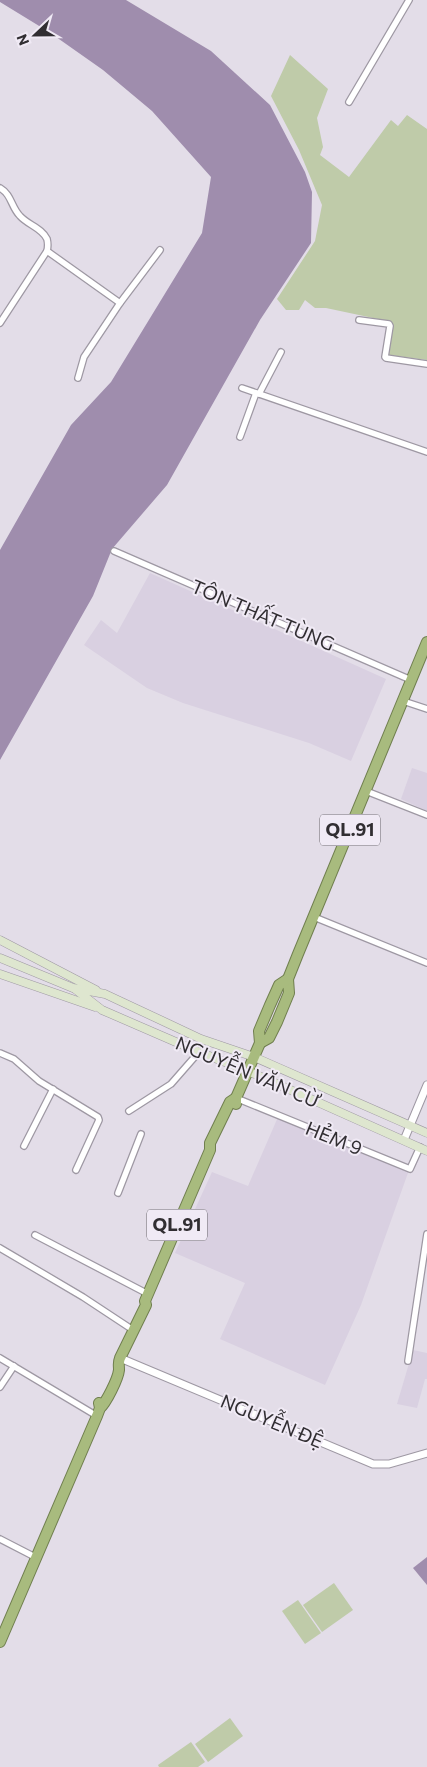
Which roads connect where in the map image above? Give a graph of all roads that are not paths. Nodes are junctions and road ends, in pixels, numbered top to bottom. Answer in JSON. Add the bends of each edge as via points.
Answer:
{"nodes":[{"id":1,"x":409,"y":0,"type":"edge"},
{"id":2,"x":348,"y":102,"type":"dead end"},
{"id":3,"x":0,"y":188,"type":"edge"},
{"id":4,"x":160,"y":250,"type":"dead end"},
{"id":5,"x":47,"y":251,"type":"junction"},
{"id":6,"x":120,"y":303,"type":"junction"},
{"id":7,"x":359,"y":320,"type":"dead end"},
{"id":8,"x":0,"y":323,"type":"edge"},
{"id":9,"x":281,"y":352,"type":"dead end"},
{"id":10,"x":427,"y":364,"type":"edge"},
{"id":11,"x":78,"y":378,"type":"dead end"},
{"id":12,"x":242,"y":388,"type":"dead end"},
{"id":13,"x":257,"y":393,"type":"junction"},
{"id":14,"x":240,"y":437,"type":"dead end"},
{"id":15,"x":427,"y":452,"type":"edge"},
{"id":16,"x":114,"y":551,"type":"dead end"},
{"id":17,"x":427,"y":642,"type":"edge"},
{"id":18,"x":411,"y":680,"type":"junction"},
{"id":19,"x":403,"y":701,"type":"junction"},
{"id":20,"x":427,"y":709,"type":"edge"},
{"id":21,"x":366,"y":791,"type":"junction"},
{"id":22,"x":427,"y":815,"type":"edge"},
{"id":23,"x":314,"y":917,"type":"junction"},
{"id":24,"x":0,"y":940,"type":"edge"},
{"id":25,"x":0,"y":958,"type":"edge"},
{"id":26,"x":427,"y":963,"type":"edge"},
{"id":27,"x":0,"y":974,"type":"edge"},
{"id":28,"x":73,"y":988,"type":"junction"},
{"id":29,"x":105,"y":994,"type":"junction"},
{"id":30,"x":102,"y":1010,"type":"junction"},
{"id":31,"x":199,"y":1052,"type":"junction"},
{"id":32,"x":0,"y":1053,"type":"edge"},
{"id":33,"x":254,"y":1057,"type":"junction"},
{"id":34,"x":248,"y":1070,"type":"junction"},
{"id":35,"x":427,"y":1085,"type":"edge"},
{"id":36,"x":53,"y":1089,"type":"junction"},
{"id":37,"x":236,"y":1098,"type":"junction"},
{"id":38,"x":129,"y":1111,"type":"dead end"},
{"id":39,"x":410,"y":1125,"type":"junction"},
{"id":40,"x":427,"y":1133,"type":"edge"},
{"id":41,"x":141,"y":1134,"type":"dead end"},
{"id":42,"x":404,"y":1140,"type":"junction"},
{"id":43,"x":24,"y":1146,"type":"dead end"},
{"id":44,"x":424,"y":1149,"type":"edge"},
{"id":45,"x":76,"y":1170,"type":"dead end"},
{"id":46,"x":118,"y":1193,"type":"dead end"},
{"id":47,"x":427,"y":1234,"type":"edge"},
{"id":48,"x":35,"y":1235,"type":"dead end"},
{"id":49,"x":0,"y":1248,"type":"edge"},
{"id":50,"x":146,"y":1298,"type":"junction"},
{"id":51,"x":133,"y":1328,"type":"junction"},
{"id":52,"x":0,"y":1358,"type":"edge"},
{"id":53,"x":119,"y":1361,"type":"junction"},
{"id":54,"x":408,"y":1361,"type":"dead end"},
{"id":55,"x":14,"y":1366,"type":"junction"},
{"id":56,"x":0,"y":1387,"type":"edge"},
{"id":57,"x":98,"y":1412,"type":"junction"},
{"id":58,"x":427,"y":1453,"type":"edge"},
{"id":59,"x":0,"y":1539,"type":"edge"},
{"id":60,"x":35,"y":1558,"type":"junction"},
{"id":61,"x":0,"y":1642,"type":"edge"}],
"edges":[{"from":1,"to":2,"type":"street"},
{"from":3,"to":5,"type":"street","via":[[11,198],[20,216],[47,240]]},
{"from":4,"to":6,"type":"street"},
{"from":5,"to":6,"type":"street"},
{"from":5,"to":8,"type":"street"},
{"from":6,"to":11,"type":"street","via":[[84,357]]},
{"from":7,"to":10,"type":"street","via":[[389,324],[386,358]]},
{"from":9,"to":13,"type":"street"},
{"from":12,"to":13,"type":"street"},
{"from":13,"to":14,"type":"street"},
{"from":13,"to":15,"type":"street"},
{"from":16,"to":18,"type":"street","name":"TÔN THẤT TÙNG"},
{"from":17,"to":18,"type":"highway","number":"QL.91"},
{"from":18,"to":19,"type":"highway","number":"QL.91"},
{"from":19,"to":20,"type":"street"},
{"from":19,"to":21,"type":"highway","number":"QL.91"},
{"from":21,"to":22,"type":"street"},
{"from":21,"to":23,"type":"highway","number":"QL.91"},
{"from":23,"to":26,"type":"street"},
{"from":23,"to":33,"type":"highway","number":"QL.91","via":[[288,979],[289,993],[277,1022],[269,1038],[260,1043]]},
{"from":24,"to":29,"type":"main road"},
{"from":25,"to":28,"type":"main road","name":"NGUYỄN VĂN CỪ"},
{"from":27,"to":30,"type":"main road"},
{"from":28,"to":29,"type":"main road","name":"NGUYỄN VĂN CỪ"},
{"from":28,"to":30,"type":"main road","name":"NGUYỄN VĂN CỪ"},
{"from":29,"to":33,"type":"main road","name":"NGUYỄN VĂN CỪ","via":[[200,1039]]},
{"from":30,"to":31,"type":"main road","name":"NGUYỄN VĂN CỪ"},
{"from":31,"to":34,"type":"main road","name":"NGUYỄN VĂN CỪ"},
{"from":31,"to":38,"type":"street","via":[[171,1084]]},
{"from":32,"to":36,"type":"street","via":[[14,1059]]},
{"from":33,"to":34,"type":"highway","number":"QL.91"},
{"from":33,"to":39,"type":"main road","name":"NGUYỄN VĂN CỪ"},
{"from":34,"to":37,"type":"highway","number":"QL.91"},
{"from":34,"to":42,"type":"main road","name":"NGUYỄN VĂN CỪ"},
{"from":35,"to":39,"type":"street"},
{"from":36,"to":43,"type":"street"},
{"from":36,"to":45,"type":"street","via":[[95,1114],[99,1120]]},
{"from":37,"to":44,"type":"street","name":"HẺM 9","via":[[410,1169]]},
{"from":37,"to":50,"type":"highway","number":"QL.91","via":[[236,1105],[217,1146],[210,1150]]},
{"from":39,"to":40,"type":"main road","name":"NGUYỄN VĂN CỪ"},
{"from":39,"to":42,"type":"street"},
{"from":41,"to":46,"type":"street"},
{"from":42,"to":44,"type":"main road","name":"NGUYỄN VĂN CỪ"},
{"from":47,"to":54,"type":"street"},
{"from":48,"to":50,"type":"street"},
{"from":49,"to":51,"type":"street"},
{"from":50,"to":51,"type":"highway","number":"QL.91","via":[[140,1319]]},
{"from":51,"to":53,"type":"highway","number":"QL.91"},
{"from":52,"to":55,"type":"street"},
{"from":53,"to":57,"type":"highway","number":"QL.91","via":[[119,1370],[105,1404]]},
{"from":53,"to":58,"type":"street","name":"NGUYỄN ĐỆ","via":[[373,1464],[386,1465]]},
{"from":55,"to":56,"type":"street"},
{"from":55,"to":57,"type":"street"},
{"from":57,"to":60,"type":"highway","number":"QL.91"},
{"from":59,"to":60,"type":"street"},
{"from":60,"to":61,"type":"highway","number":"QL.91"}]}
